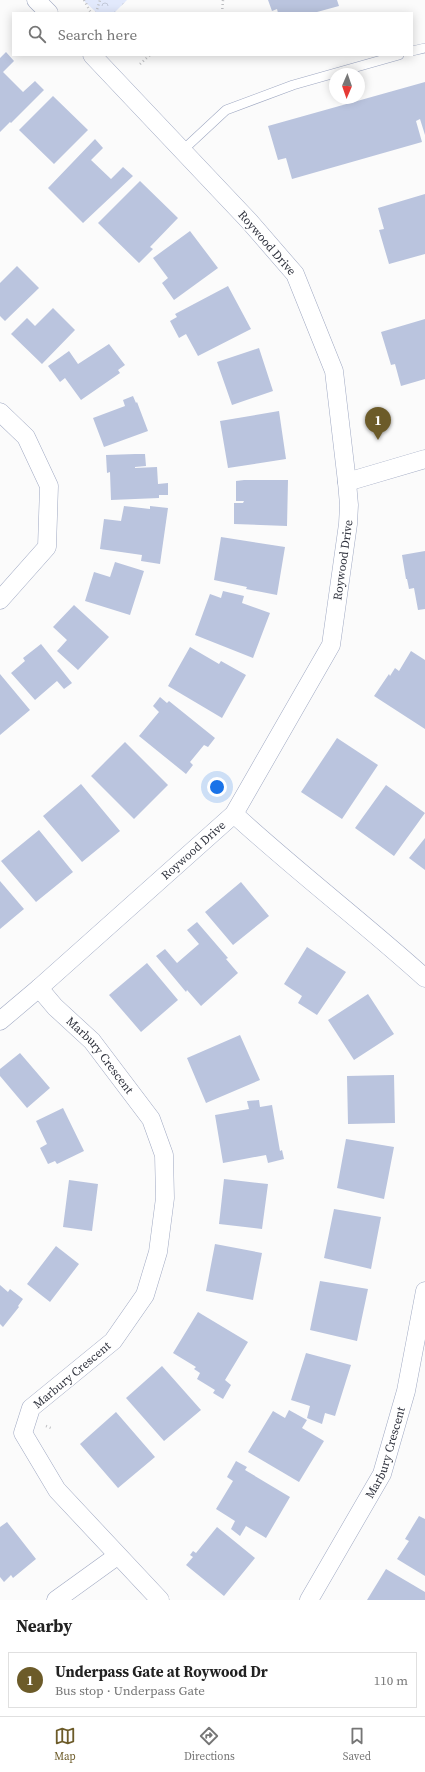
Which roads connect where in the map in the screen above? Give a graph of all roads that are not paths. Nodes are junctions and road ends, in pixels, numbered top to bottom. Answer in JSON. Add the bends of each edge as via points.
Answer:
{"nodes":[{"id":1,"x":36,"y":0,"type":"edge"},
{"id":2,"x":48,"y":12,"type":"edge"},
{"id":3,"x":425,"y":48,"type":"edge"},
{"id":4,"x":413,"y":52,"type":"edge"},
{"id":5,"x":93,"y":56,"type":"edge"},
{"id":6,"x":395,"y":56,"type":"edge"},
{"id":7,"x":182,"y":150,"type":"junction"},
{"id":8,"x":0,"y":412,"type":"edge"},
{"id":9,"x":425,"y":459,"type":"edge"},
{"id":10,"x":347,"y":482,"type":"junction"},
{"id":11,"x":0,"y":600,"type":"edge"},
{"id":12,"x":234,"y":814,"type":"junction"},
{"id":13,"x":425,"y":978,"type":"edge"},
{"id":14,"x":39,"y":988,"type":"junction"},
{"id":15,"x":0,"y":1021,"type":"edge"},
{"id":16,"x":425,"y":1292,"type":"edge"},
{"id":17,"x":117,"y":1556,"type":"junction"},
{"id":18,"x":56,"y":1600,"type":"edge"},
{"id":19,"x":160,"y":1600,"type":"edge"},
{"id":20,"x":309,"y":1600,"type":"edge"}],
"edges":[{"from":1,"to":2,"type":"street"},
{"from":3,"to":4,"type":"lane"},
{"from":5,"to":7,"type":"street","name":"Roywood Drive"},
{"from":6,"to":7,"type":"lane","via":[[293,85],[226,110]]},
{"from":7,"to":10,"type":"street","name":"Roywood Drive","via":[[295,274],[334,370]]},
{"from":8,"to":11,"type":"street","via":[[26,437],[49,486],[47,547]]},
{"from":9,"to":10,"type":"street"},
{"from":10,"to":12,"type":"street","name":"Roywood Drive","via":[[348,524],[331,645]]},
{"from":12,"to":13,"type":"street"},
{"from":12,"to":14,"type":"street","name":"Roywood Drive"},
{"from":14,"to":15,"type":"street","name":"Roywood Drive"},
{"from":14,"to":17,"type":"street","name":"Marbury Crescent","via":[[55,1007],[92,1041],[151,1119],[164,1155],[165,1198],[158,1252],[145,1296],[113,1341],[31,1408],[23,1433],[56,1490]]},
{"from":16,"to":20,"type":"street","name":"Marbury Crescent","via":[[406,1391],[382,1474]]},
{"from":17,"to":18,"type":"street"},
{"from":17,"to":19,"type":"street","name":"Marbury Crescent"}]}
